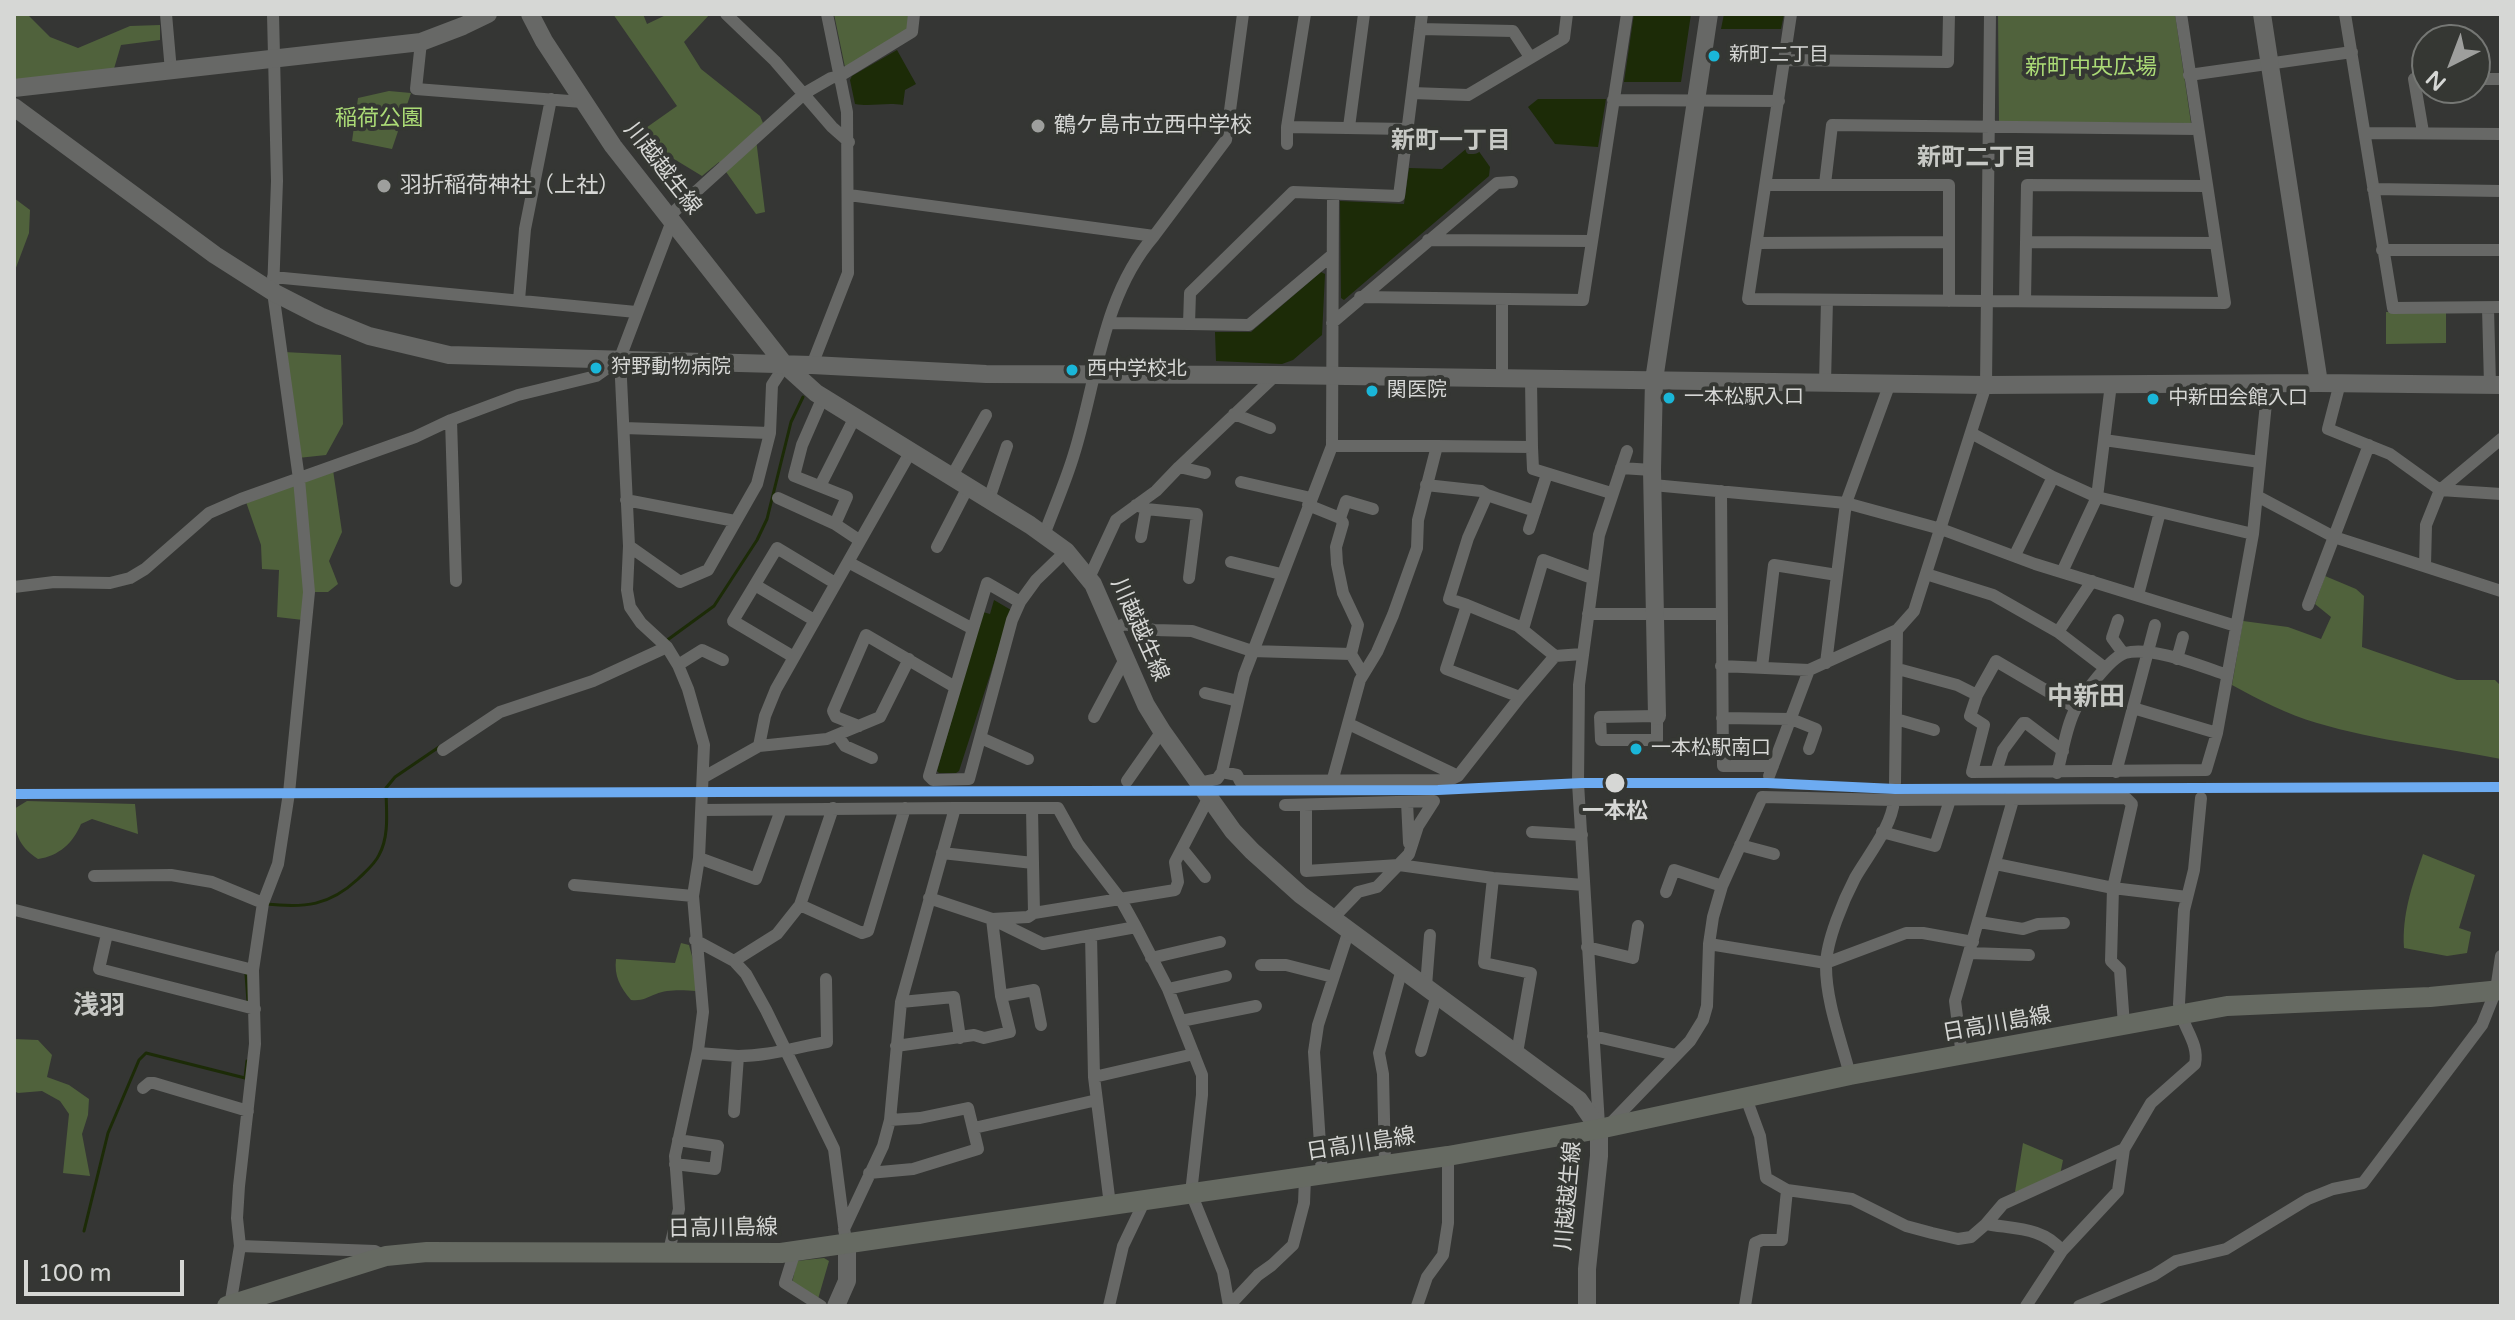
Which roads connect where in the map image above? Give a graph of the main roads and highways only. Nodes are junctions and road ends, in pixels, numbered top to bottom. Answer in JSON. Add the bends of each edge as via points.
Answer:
{"nodes":[{"id":1,"x":2498,"y":990,"type":"edge"},
{"id":2,"x":229,"y":1306,"type":"edge"}],
"edges":[{"from":1,"to":2,"type":"main road","name":"日高川島線","via":[[2227,1006],[1448,1156],[845,1237],[795,1251],[386,1256]]}]}
